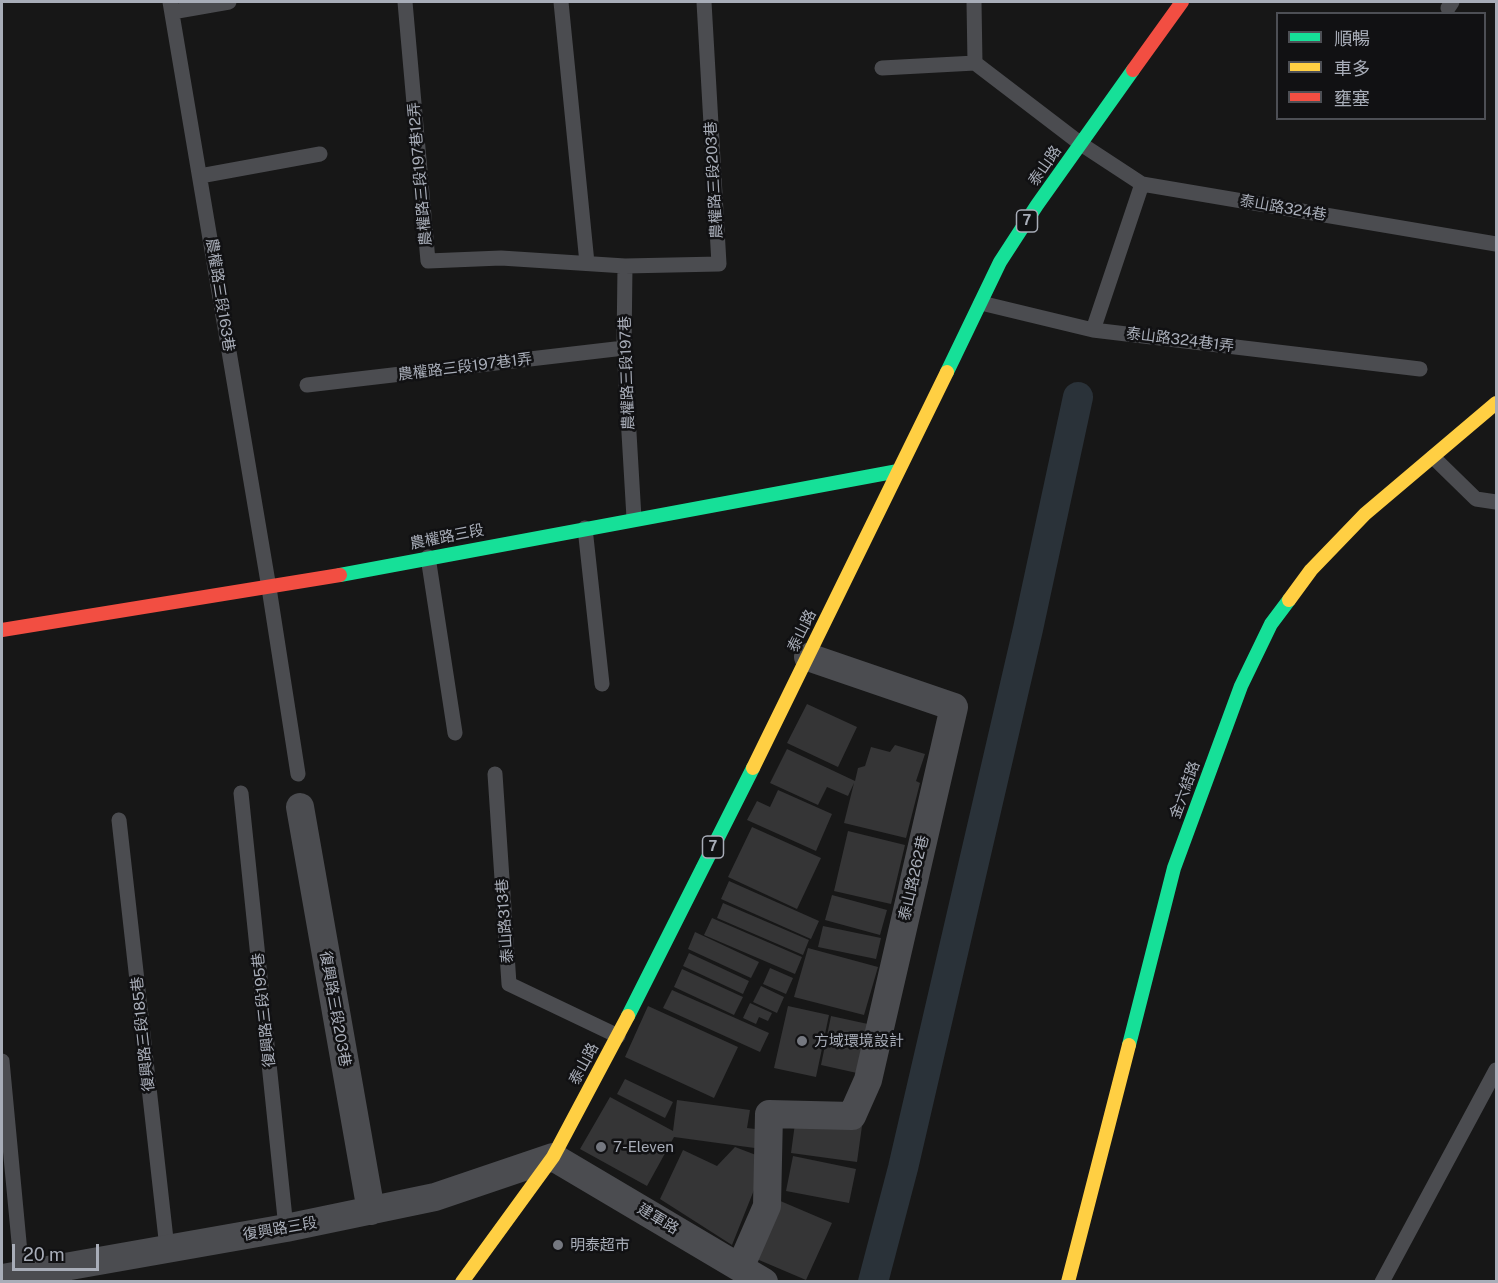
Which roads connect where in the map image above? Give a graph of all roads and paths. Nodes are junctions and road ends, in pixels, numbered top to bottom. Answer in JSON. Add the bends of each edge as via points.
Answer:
{"nodes":[{"id":1,"x":229,"y":2,"type":"edge"},
{"id":2,"x":405,"y":2,"type":"edge"},
{"id":3,"x":561,"y":2,"type":"edge"},
{"id":4,"x":704,"y":2,"type":"edge"},
{"id":5,"x":974,"y":2,"type":"edge"},
{"id":6,"x":1182,"y":2,"type":"edge"},
{"id":7,"x":171,"y":7,"type":"edge"},
{"id":8,"x":975,"y":63,"type":"junction"},
{"id":9,"x":882,"y":68,"type":"dead end"},
{"id":10,"x":1081,"y":144,"type":"junction"},
{"id":11,"x":320,"y":154,"type":"dead end"},
{"id":12,"x":200,"y":176,"type":"junction"},
{"id":13,"x":1142,"y":184,"type":"junction"},
{"id":14,"x":1497,"y":244,"type":"edge"},
{"id":15,"x":586,"y":263,"type":"junction"},
{"id":16,"x":625,"y":266,"type":"junction"},
{"id":17,"x":981,"y":303,"type":"junction"},
{"id":18,"x":1093,"y":330,"type":"junction"},
{"id":19,"x":624,"y":348,"type":"junction"},
{"id":20,"x":1420,"y":369,"type":"dead end"},
{"id":21,"x":307,"y":385,"type":"dead end"},
{"id":22,"x":1497,"y":403,"type":"edge"},
{"id":23,"x":1433,"y":457,"type":"junction"},
{"id":24,"x":898,"y":471,"type":"junction"},
{"id":25,"x":1497,"y":502,"type":"edge"},
{"id":26,"x":634,"y":518,"type":"junction"},
{"id":27,"x":585,"y":528,"type":"junction"},
{"id":28,"x":428,"y":557,"type":"junction"},
{"id":29,"x":269,"y":588,"type":"junction"},
{"id":30,"x":2,"y":630,"type":"edge"},
{"id":31,"x":808,"y":657,"type":"junction"},
{"id":32,"x":602,"y":684,"type":"dead end"},
{"id":33,"x":455,"y":733,"type":"dead end"},
{"id":34,"x":298,"y":774,"type":"dead end"},
{"id":35,"x":495,"y":774,"type":"dead end"},
{"id":36,"x":241,"y":793,"type":"dead end"},
{"id":37,"x":300,"y":807,"type":"dead end"},
{"id":38,"x":119,"y":820,"type":"dead end"},
{"id":39,"x":618,"y":1036,"type":"junction"},
{"id":40,"x":2,"y":1061,"type":"edge"},
{"id":41,"x":1497,"y":1070,"type":"edge"},
{"id":42,"x":553,"y":1157,"type":"junction"},
{"id":43,"x":371,"y":1211,"type":"junction"},
{"id":44,"x":286,"y":1228,"type":"junction"},
{"id":45,"x":167,"y":1248,"type":"junction"},
{"id":46,"x":62,"y":1274,"type":"edge"},
{"id":47,"x":752,"y":1274,"type":"edge"},
{"id":48,"x":12,"y":1276,"type":"edge"},
{"id":49,"x":462,"y":1281,"type":"edge"},
{"id":50,"x":1068,"y":1281,"type":"edge"},
{"id":51,"x":1382,"y":1281,"type":"edge"}],
"edges":[{"from":1,"to":7,"type":"lane"},
{"from":2,"to":15,"type":"lane","name":"農權路三段197巷12弄","via":[[428,261],[501,258]]},
{"from":3,"to":15,"type":"lane"},
{"from":4,"to":16,"type":"lane","name":"農權路三段203巷","via":[[719,264]]},
{"from":5,"to":8,"type":"lane"},
{"from":6,"to":10,"type":"street","name":"泰山路","number":"7"},
{"from":7,"to":12,"type":"lane","name":"農權路三段163巷"},
{"from":8,"to":9,"type":"lane"},
{"from":8,"to":10,"type":"lane","name":"泰山路324巷"},
{"from":10,"to":13,"type":"lane","name":"泰山路324巷"},
{"from":10,"to":17,"type":"street","name":"泰山路","number":"7","via":[[1000,262]]},
{"from":11,"to":12,"type":"lane"},
{"from":12,"to":29,"type":"lane","name":"農權路三段163巷"},
{"from":13,"to":14,"type":"lane","name":"泰山路324巷"},
{"from":13,"to":18,"type":"lane"},
{"from":15,"to":16,"type":"lane"},
{"from":16,"to":19,"type":"lane","name":"農權路三段197巷"},
{"from":17,"to":18,"type":"lane","name":"泰山路324巷1弄"},
{"from":17,"to":24,"type":"street","name":"泰山路","number":"7"},
{"from":18,"to":20,"type":"lane","name":"泰山路324巷1弄"},
{"from":19,"to":21,"type":"lane","name":"農權路三段197巷1弄"},
{"from":19,"to":26,"type":"lane","name":"農權路三段197巷"},
{"from":22,"to":23,"type":"street","name":"金六結路"},
{"from":23,"to":25,"type":"lane","via":[[1476,499]]},
{"from":23,"to":50,"type":"street","name":"金六結路","via":[[1365,514],[1311,570],[1271,624],[1241,686],[1174,868]]},
{"from":24,"to":26,"type":"street","name":"農權路三段"},
{"from":24,"to":31,"type":"street","name":"泰山路","number":"7"},
{"from":26,"to":27,"type":"street","name":"農權路三段"},
{"from":27,"to":28,"type":"street","name":"農權路三段"},
{"from":27,"to":32,"type":"lane"},
{"from":28,"to":29,"type":"street","name":"農權路三段"},
{"from":28,"to":33,"type":"lane"},
{"from":29,"to":30,"type":"street","name":"農權路三段"},
{"from":29,"to":34,"type":"lane","name":"農權路三段163巷"},
{"from":31,"to":39,"type":"street","name":"泰山路","number":"7"},
{"from":31,"to":47,"type":"street","name":"泰山路262巷","via":[[954,707],[868,1080],[852,1116],[769,1114],[767,1206]]},
{"from":35,"to":39,"type":"lane","name":"泰山路313巷","via":[[509,984]]},
{"from":36,"to":44,"type":"lane","name":"復興路三段195巷"},
{"from":37,"to":43,"type":"street","name":"復興路三段203巷"},
{"from":38,"to":45,"type":"lane","name":"復興路三段185巷"},
{"from":39,"to":42,"type":"street","name":"泰山路","number":"7"},
{"from":40,"to":48,"type":"lane"},
{"from":41,"to":51,"type":"lane"},
{"from":42,"to":43,"type":"street","name":"復興路三段","via":[[435,1197]]},
{"from":42,"to":47,"type":"street","name":"建軍路"},
{"from":42,"to":49,"type":"street","name":"泰山路","number":"7"},
{"from":43,"to":44,"type":"street","name":"復興路三段"},
{"from":44,"to":45,"type":"street","name":"復興路三段"},
{"from":45,"to":46,"type":"street","name":"復興路三段"},
{"from":46,"to":48,"type":"street","name":"復興路三段"}]}
